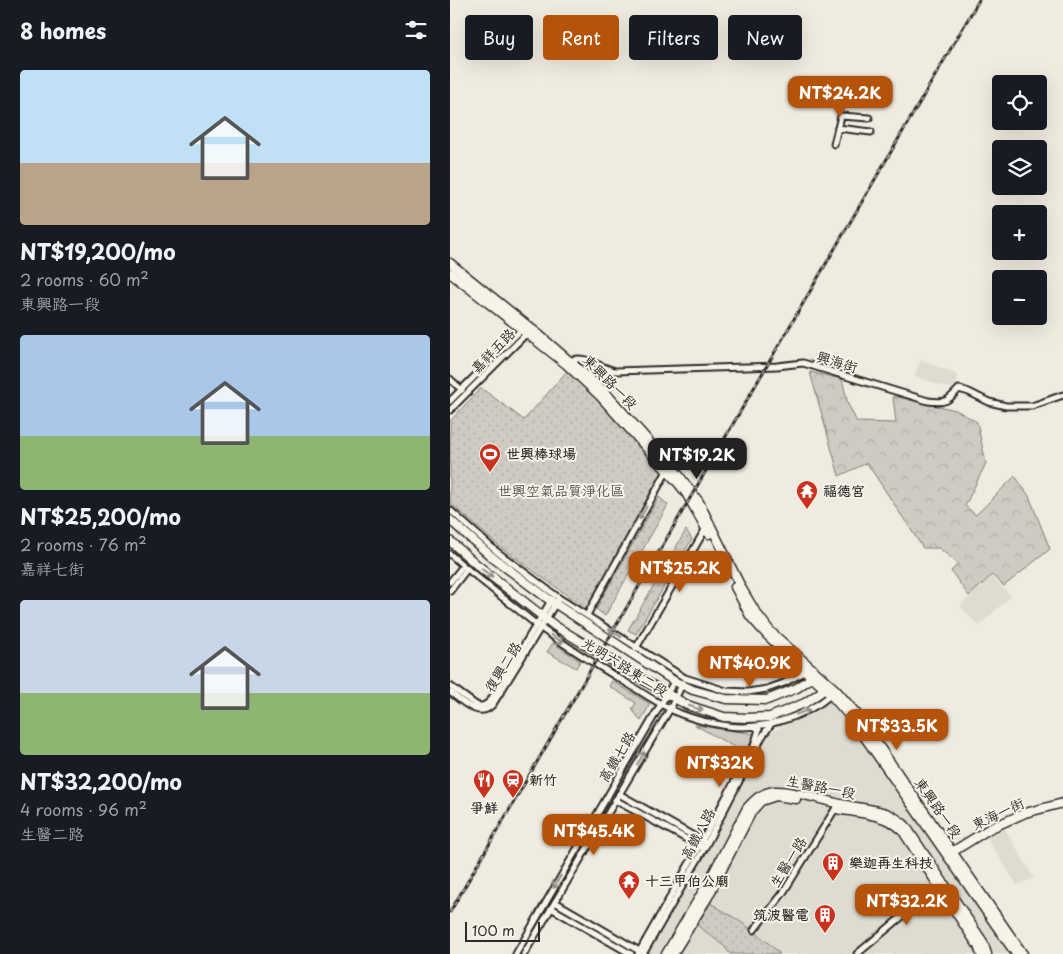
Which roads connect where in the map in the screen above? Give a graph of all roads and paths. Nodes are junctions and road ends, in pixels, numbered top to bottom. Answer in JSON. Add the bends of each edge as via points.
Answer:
{"nodes":[{"id":1,"x":869,"y":118,"type":"dead end"},
{"id":2,"x":838,"y":128,"type":"junction"},
{"id":3,"x":871,"y":132,"type":"dead end"},
{"id":4,"x":834,"y":144,"type":"dead end"},
{"id":5,"x":450,"y":263,"type":"edge"},
{"id":6,"x":450,"y":272,"type":"edge"},
{"id":7,"x":526,"y":329,"type":"junction"},
{"id":8,"x":568,"y":362,"type":"junction"},
{"id":9,"x":450,"y":378,"type":"edge"},
{"id":10,"x":461,"y":390,"type":"junction"},
{"id":11,"x":466,"y":394,"type":"junction"},
{"id":12,"x":1063,"y":395,"type":"edge"},
{"id":13,"x":450,"y":401,"type":"edge"},
{"id":14,"x":450,"y":410,"type":"edge"},
{"id":15,"x":667,"y":471,"type":"junction"},
{"id":16,"x":450,"y":510,"type":"edge"},
{"id":17,"x":450,"y":520,"type":"edge"},
{"id":18,"x":706,"y":528,"type":"junction"},
{"id":19,"x":450,"y":541,"type":"edge"},
{"id":20,"x":450,"y":554,"type":"edge"},
{"id":21,"x":465,"y":568,"type":"junction"},
{"id":22,"x":450,"y":582,"type":"edge"},
{"id":23,"x":450,"y":591,"type":"edge"},
{"id":24,"x":555,"y":600,"type":"junction"},
{"id":25,"x":587,"y":615,"type":"junction"},
{"id":26,"x":544,"y":618,"type":"junction"},
{"id":27,"x":539,"y":626,"type":"junction"},
{"id":28,"x":636,"y":648,"type":"junction"},
{"id":29,"x":811,"y":673,"type":"junction"},
{"id":30,"x":676,"y":678,"type":"junction"},
{"id":31,"x":684,"y":682,"type":"junction"},
{"id":32,"x":450,"y":686,"type":"edge"},
{"id":33,"x":831,"y":690,"type":"junction"},
{"id":34,"x":450,"y":692,"type":"edge"},
{"id":35,"x":667,"y":694,"type":"junction"},
{"id":36,"x":675,"y":699,"type":"junction"},
{"id":37,"x":661,"y":704,"type":"junction"},
{"id":38,"x":670,"y":709,"type":"junction"},
{"id":39,"x":771,"y":724,"type":"junction"},
{"id":40,"x":754,"y":727,"type":"junction"},
{"id":41,"x":619,"y":794,"type":"junction"},
{"id":42,"x":615,"y":800,"type":"junction"},
{"id":43,"x":1063,"y":803,"type":"edge"},
{"id":44,"x":837,"y":806,"type":"junction"},
{"id":45,"x":703,"y":845,"type":"junction"},
{"id":46,"x":950,"y":853,"type":"junction"},
{"id":47,"x":723,"y":860,"type":"junction"},
{"id":48,"x":941,"y":884,"type":"junction"},
{"id":49,"x":555,"y":902,"type":"junction"},
{"id":50,"x":551,"y":908,"type":"junction"},
{"id":51,"x":754,"y":930,"type":"dead end"},
{"id":52,"x":641,"y":953,"type":"edge"},
{"id":53,"x":516,"y":954,"type":"edge"},
{"id":54,"x":524,"y":954,"type":"edge"},
{"id":55,"x":632,"y":954,"type":"edge"},
{"id":56,"x":666,"y":954,"type":"edge"},
{"id":57,"x":673,"y":954,"type":"edge"},
{"id":58,"x":857,"y":954,"type":"edge"},
{"id":59,"x":981,"y":954,"type":"edge"},
{"id":60,"x":987,"y":954,"type":"edge"},
{"id":61,"x":1016,"y":954,"type":"edge"},
{"id":62,"x":1024,"y":954,"type":"edge"}],
"edges":[{"from":1,"to":2,"type":"street","via":[[841,116]]},
{"from":2,"to":3,"type":"street"},
{"from":2,"to":4,"type":"street"},
{"from":5,"to":7,"type":"street","name":"東興路一段"},
{"from":6,"to":7,"type":"street","name":"東興路一段"},
{"from":7,"to":8,"type":"street","name":"東興路一段"},
{"from":7,"to":10,"type":"street","name":"嘉祥五路"},
{"from":7,"to":11,"type":"street","name":"嘉祥五路"},
{"from":8,"to":12,"type":"street","name":"興海街","via":[[581,358],[615,371],[802,363],[941,402],[948,400],[958,389],[1006,406],[1032,406]]},
{"from":8,"to":15,"type":"street","name":"東興路一段"},
{"from":8,"to":29,"type":"street","name":"東興路一段","via":[[603,390],[684,482],[699,502],[755,612]]},
{"from":9,"to":10,"type":"street"},
{"from":10,"to":11,"type":"street"},
{"from":10,"to":13,"type":"street","name":"嘉祥五路"},
{"from":11,"to":14,"type":"street","name":"嘉祥五路"},
{"from":15,"to":18,"type":"street","name":"東興路一段","via":[[686,493]]},
{"from":15,"to":25,"type":"street","one_way":true},
{"from":16,"to":24,"type":"street","name":"光明六路東二段"},
{"from":17,"to":24,"type":"street","name":"光明六路東二段","via":[[492,557]]},
{"from":18,"to":28,"type":"street"},
{"from":18,"to":29,"type":"street","name":"東興路一段","via":[[750,616]]},
{"from":19,"to":26,"type":"street","name":"光明六路東二段","one_way":true},
{"from":20,"to":21,"type":"street","name":"光明六路東二段"},
{"from":21,"to":22,"type":"street"},
{"from":21,"to":23,"type":"street"},
{"from":21,"to":27,"type":"street","name":"光明六路東二段"},
{"from":24,"to":25,"type":"street","name":"光明六路東二段"},
{"from":24,"to":26,"type":"street","name":"復興二路"},
{"from":24,"to":30,"type":"street","name":"光明六路東二段"},
{"from":28,"to":25,"type":"street","name":"光明六路東二段","one_way":true},
{"from":26,"to":27,"type":"street","name":"復興二路"},
{"from":26,"to":35,"type":"street","name":"光明六路東二段"},
{"from":27,"to":32,"type":"street","name":"復興二路","via":[[486,705],[476,705]]},
{"from":27,"to":34,"type":"street","name":"復興二路","via":[[488,709],[481,711],[470,707]]},
{"from":27,"to":37,"type":"street","name":"光明六路東二段","one_way":true},
{"from":28,"to":30,"type":"street","name":"光明六路東二段"},
{"from":29,"to":31,"type":"street","name":"光明六路東二段","via":[[797,688],[767,700],[726,699],[693,690]]},
{"from":29,"to":33,"type":"street","name":"東興路一段"},
{"from":30,"to":31,"type":"street","name":"光明六路東二段"},
{"from":30,"to":35,"type":"street","name":"高鐵七路"},
{"from":31,"to":36,"type":"street","name":"高鐵七路"},
{"from":36,"to":33,"type":"street","name":"光明六路東二段","one_way":true,"via":[[724,717],[746,718],[770,716]]},
{"from":39,"to":33,"type":"street","name":"光明六路東二段","one_way":true,"via":[[809,710]]},
{"from":33,"to":46,"type":"street","name":"東興路一段"},
{"from":35,"to":36,"type":"street","name":"光明六路東二段"},
{"from":35,"to":37,"type":"street","name":"高鐵七路"},
{"from":36,"to":38,"type":"street","name":"高鐵七路"},
{"from":37,"to":38,"type":"street","name":"光明六路東二段"},
{"from":37,"to":53,"type":"street","name":"高鐵七路","one_way":true},
{"from":38,"to":40,"type":"street","name":"光明六路東二段","via":[[721,726]]},
{"from":41,"to":38,"type":"street","name":"高鐵七路","one_way":true},
{"from":39,"to":40,"type":"street","name":"光明六路東二段"},
{"from":39,"to":45,"type":"street","name":"高鐵八路"},
{"from":40,"to":45,"type":"street","name":"高鐵八路","via":[[759,729],[754,746]]},
{"from":41,"to":42,"type":"street","name":"高鐵七路"},
{"from":41,"to":45,"type":"street"},
{"from":42,"to":45,"type":"street"},
{"from":42,"to":49,"type":"street","name":"高鐵七路"},
{"from":43,"to":46,"type":"street","name":"東海一街","via":[[1025,813],[989,829]]},
{"from":44,"to":47,"type":"street","name":"生醫路一段","via":[[794,793],[776,791],[762,794],[747,808]]},
{"from":44,"to":48,"type":"street","name":"生醫路一段","via":[[897,818],[905,825]]},
{"from":44,"to":51,"type":"street","name":"生醫一路","via":[[783,893]]},
{"from":45,"to":52,"type":"street","name":"高鐵八路"},
{"from":46,"to":61,"type":"street","name":"東興路一段"},
{"from":46,"to":62,"type":"street","name":"東興路一段"},
{"from":47,"to":56,"type":"street","name":"生醫路一段"},
{"from":47,"to":57,"type":"street","name":"生醫路一段","via":[[708,896]]},
{"from":48,"to":58,"type":"street"},
{"from":48,"to":59,"type":"street","name":"生醫路一段"},
{"from":48,"to":60,"type":"street","name":"生醫路一段","via":[[984,942]]},
{"from":49,"to":50,"type":"street","name":"高鐵七路"},
{"from":49,"to":52,"type":"street"},
{"from":50,"to":54,"type":"street","name":"高鐵七路"},
{"from":50,"to":55,"type":"street"}]}
